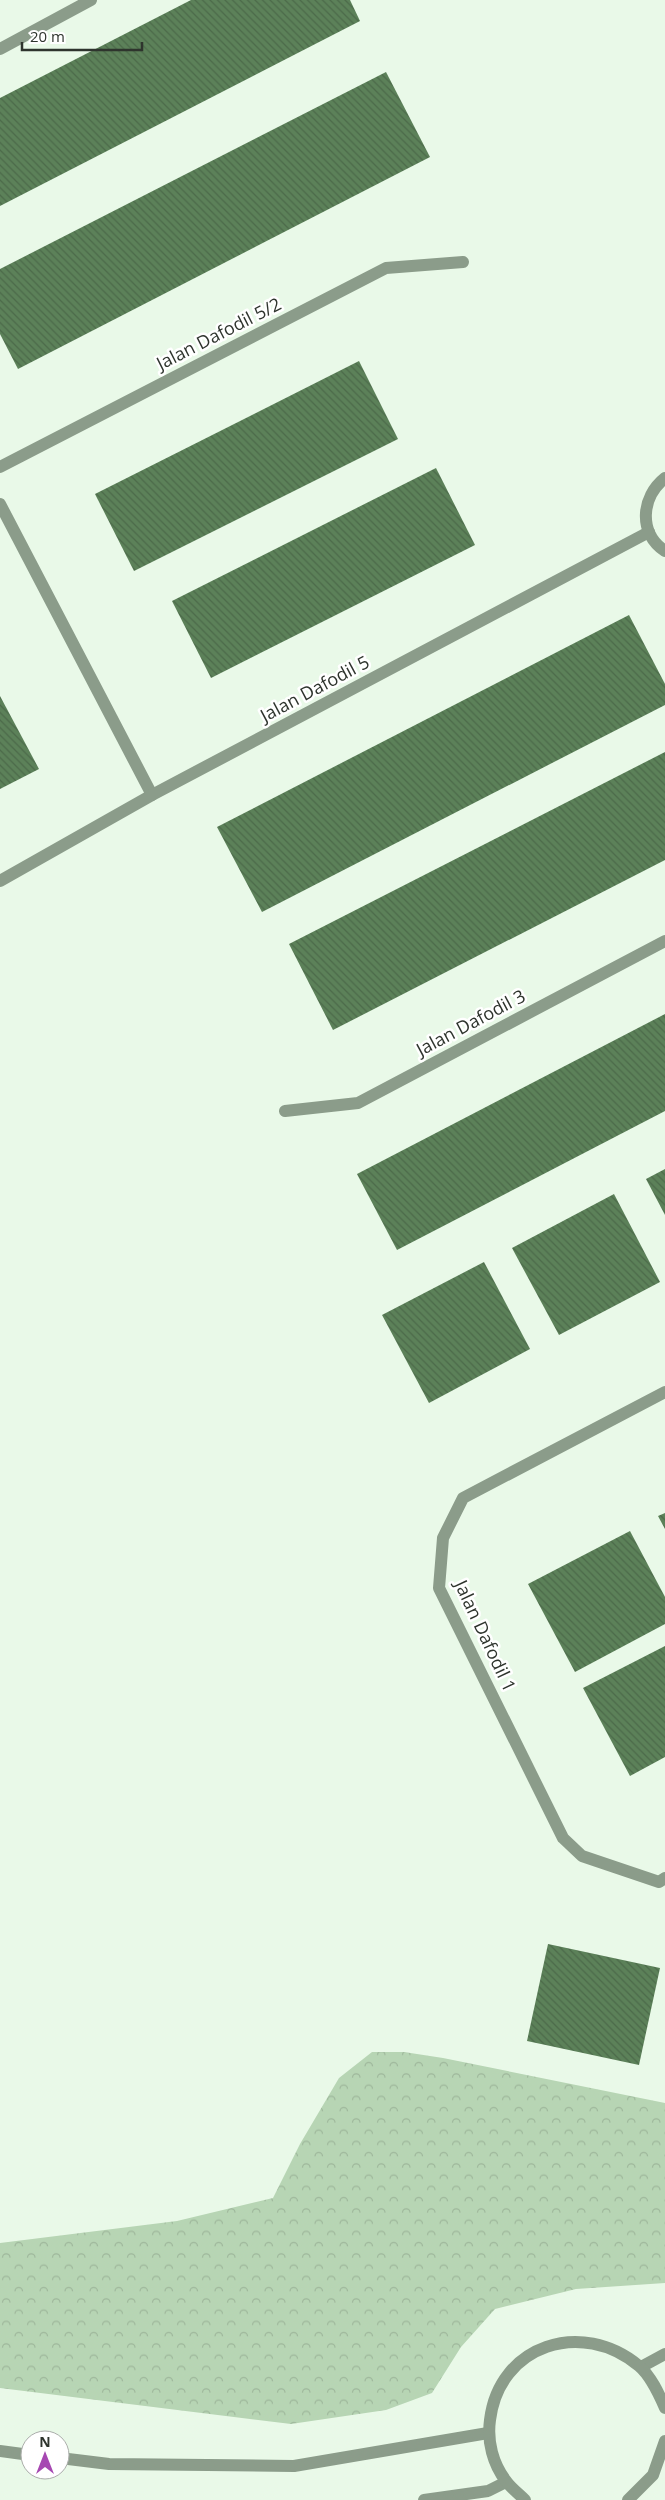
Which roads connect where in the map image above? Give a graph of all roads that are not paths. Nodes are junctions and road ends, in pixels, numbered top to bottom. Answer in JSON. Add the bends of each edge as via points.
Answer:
{"nodes":[{"id":1,"x":92,"y":0,"type":"edge"},
{"id":2,"x":0,"y":49,"type":"edge"},
{"id":3,"x":463,"y":262,"type":"dead end"},
{"id":4,"x":0,"y":467,"type":"edge"},
{"id":5,"x":665,"y":478,"type":"edge"},
{"id":6,"x":0,"y":504,"type":"edge"},
{"id":7,"x":648,"y":532,"type":"junction"},
{"id":8,"x":665,"y":552,"type":"edge"},
{"id":9,"x":152,"y":795,"type":"junction"},
{"id":10,"x":0,"y":881,"type":"edge"},
{"id":11,"x":665,"y":941,"type":"edge"},
{"id":12,"x":285,"y":1110,"type":"dead end"},
{"id":13,"x":665,"y":1392,"type":"edge"},
{"id":14,"x":663,"y":1881,"type":"edge"},
{"id":15,"x":665,"y":2354,"type":"edge"},
{"id":16,"x":640,"y":2367,"type":"junction"},
{"id":17,"x":665,"y":2408,"type":"edge"},
{"id":18,"x":488,"y":2433,"type":"junction"},
{"id":19,"x":665,"y":2441,"type":"edge"},
{"id":20,"x":0,"y":2451,"type":"edge"},
{"id":21,"x":20,"y":2454,"type":"edge"},
{"id":22,"x":70,"y":2459,"type":"edge"},
{"id":23,"x":506,"y":2482,"type":"junction"},
{"id":24,"x":424,"y":2500,"type":"edge"},
{"id":25,"x":525,"y":2500,"type":"edge"},
{"id":26,"x":628,"y":2500,"type":"edge"}],
"edges":[{"from":1,"to":2,"type":"street"},
{"from":3,"to":4,"type":"street","name":"Jalan Dafodil 5/2","via":[[386,268]]},
{"from":5,"to":7,"type":"street","via":[[650,494],[645,519]]},
{"from":6,"to":9,"type":"street"},
{"from":7,"to":8,"type":"street"},
{"from":7,"to":9,"type":"street","name":"Jalan Dafodil 5"},
{"from":9,"to":10,"type":"street","name":"Jalan Dafodil 5"},
{"from":11,"to":12,"type":"street","name":"Jalan Dafodil 3","via":[[358,1103]]},
{"from":13,"to":14,"type":"street","name":"Jalan Dafodil 1","via":[[463,1498],[443,1538],[440,1588],[563,1838],[582,1856]]},
{"from":15,"to":16,"type":"street"},
{"from":16,"to":17,"type":"street"},
{"from":16,"to":18,"type":"street","via":[[615,2350],[586,2341],[556,2343],[528,2356],[506,2376],[492,2403]]},
{"from":18,"to":22,"type":"street","via":[[294,2466],[109,2464]]},
{"from":18,"to":23,"type":"street","via":[[493,2459]]},
{"from":19,"to":26,"type":"street","via":[[653,2475]]},
{"from":20,"to":21,"type":"street"},
{"from":23,"to":24,"type":"street","via":[[488,2491]]},
{"from":23,"to":25,"type":"street"}]}
